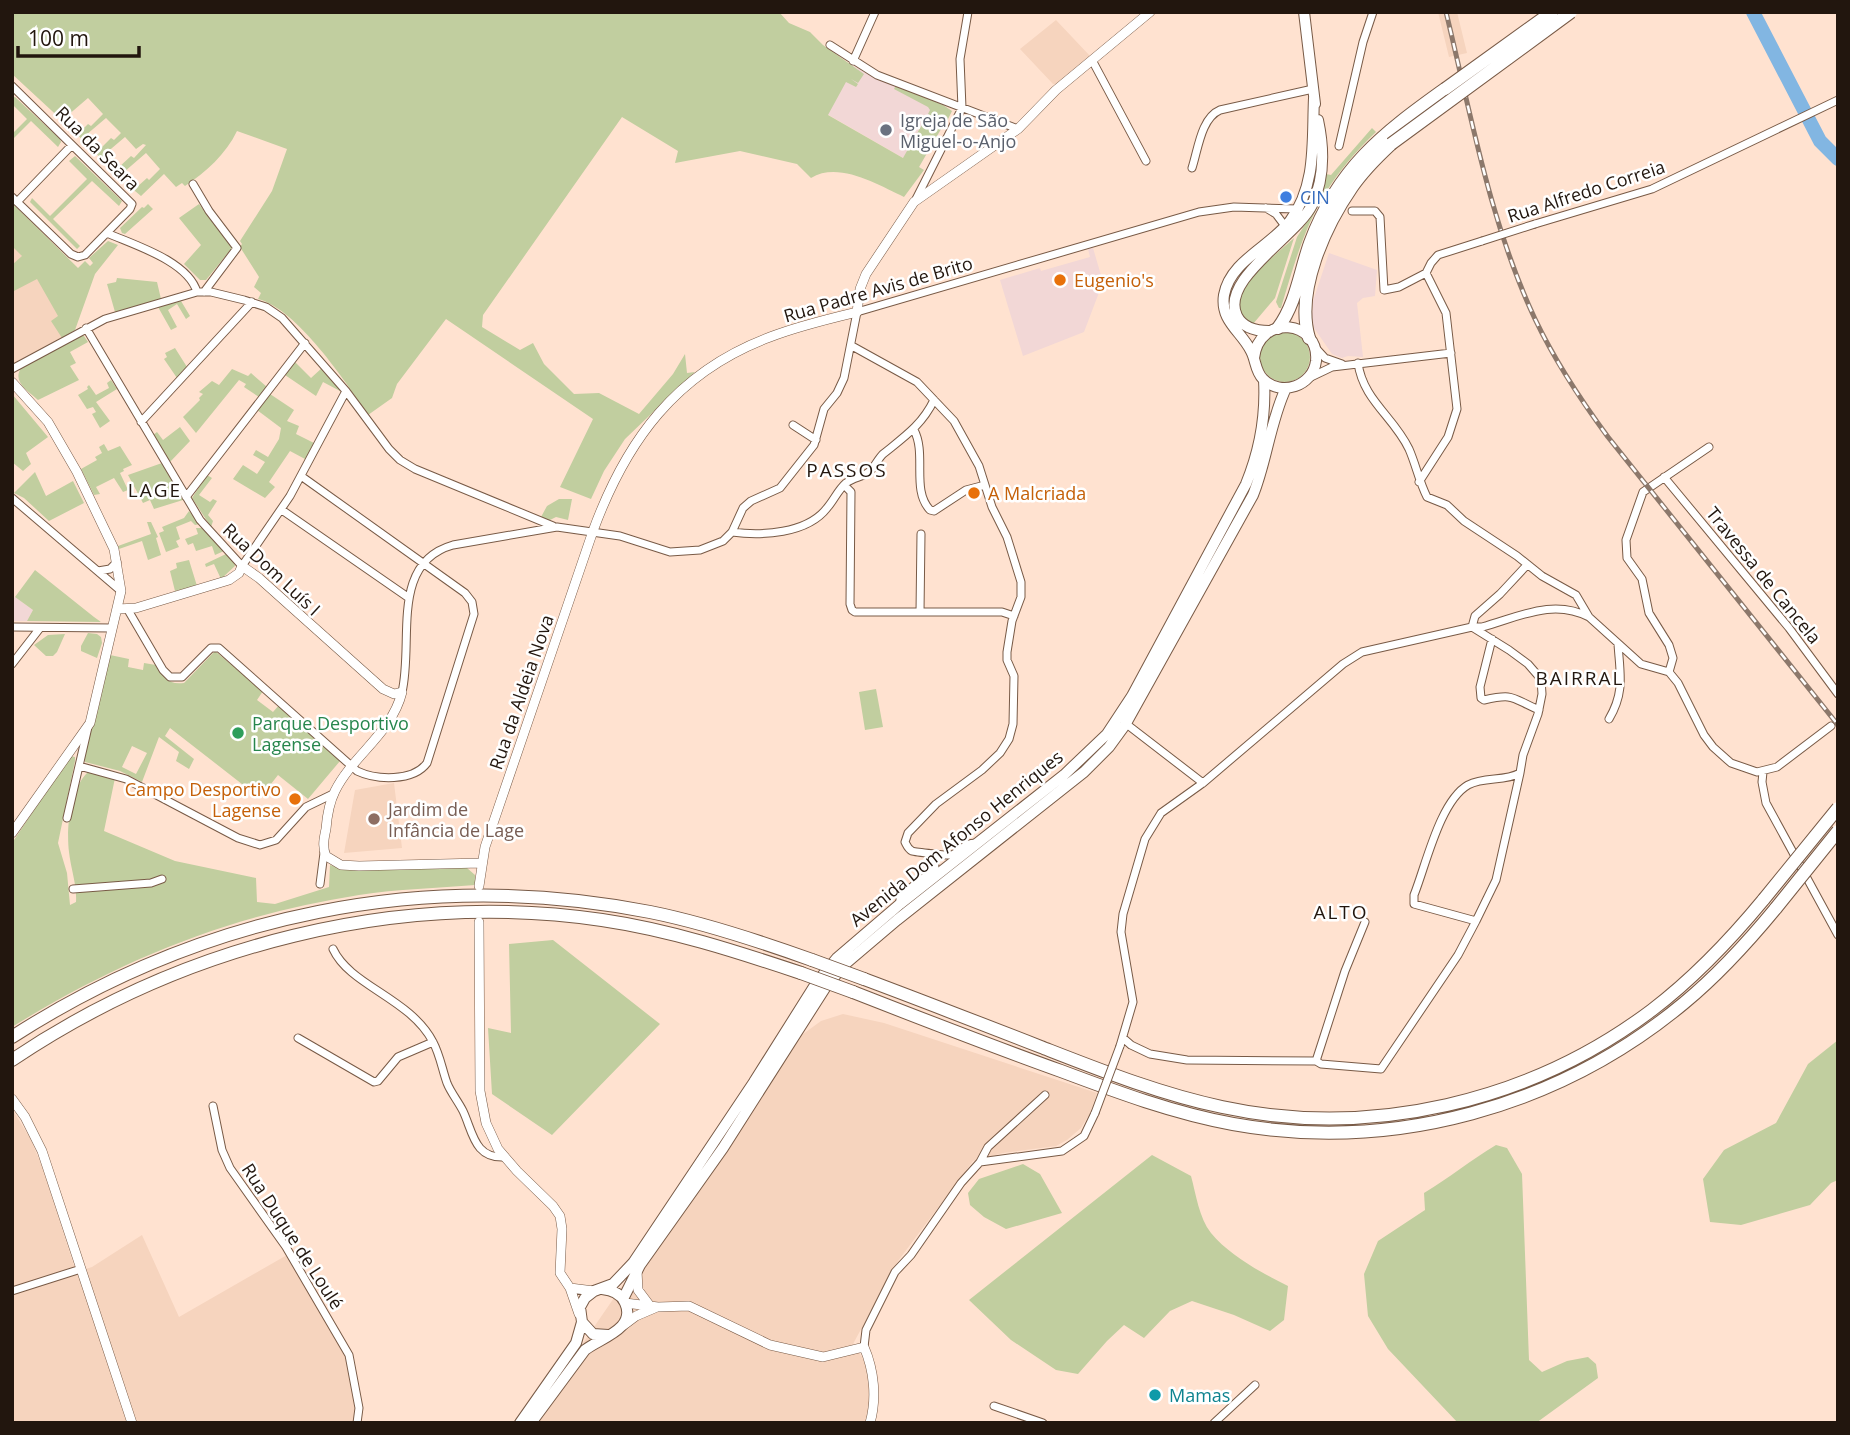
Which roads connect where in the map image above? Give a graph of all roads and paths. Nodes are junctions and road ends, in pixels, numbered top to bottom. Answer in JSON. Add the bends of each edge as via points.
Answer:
{"nodes":[{"id":1,"x":875,"y":12,"type":"edge"},
{"id":2,"x":968,"y":12,"type":"edge"},
{"id":3,"x":1304,"y":12,"type":"edge"},
{"id":4,"x":1373,"y":12,"type":"edge"},
{"id":5,"x":1552,"y":12,"type":"edge"},
{"id":6,"x":1571,"y":12,"type":"edge"},
{"id":7,"x":1143,"y":14,"type":"edge"},
{"id":8,"x":830,"y":45,"type":"dead end"},
{"id":9,"x":1092,"y":60,"type":"junction"},
{"id":10,"x":853,"y":61,"type":"junction"},
{"id":11,"x":12,"y":86,"type":"edge"},
{"id":12,"x":1314,"y":93,"type":"junction"},
{"id":13,"x":1838,"y":100,"type":"edge"},
{"id":14,"x":962,"y":108,"type":"junction"},
{"id":15,"x":1000,"y":123,"type":"junction"},
{"id":16,"x":1018,"y":129,"type":"junction"},
{"id":17,"x":1388,"y":139,"type":"junction"},
{"id":18,"x":1002,"y":141,"type":"junction"},
{"id":19,"x":72,"y":145,"type":"junction"},
{"id":20,"x":1339,"y":146,"type":"dead end"},
{"id":21,"x":1146,"y":161,"type":"dead end"},
{"id":22,"x":1192,"y":168,"type":"dead end"},
{"id":23,"x":928,"y":175,"type":"junction"},
{"id":24,"x":943,"y":183,"type":"junction"},
{"id":25,"x":194,"y":184,"type":"dead end"},
{"id":26,"x":15,"y":199,"type":"edge"},
{"id":27,"x":914,"y":202,"type":"junction"},
{"id":28,"x":1258,"y":206,"type":"junction"},
{"id":29,"x":1297,"y":209,"type":"junction"},
{"id":30,"x":1352,"y":211,"type":"dead end"},
{"id":31,"x":1292,"y":224,"type":"junction"},
{"id":32,"x":107,"y":233,"type":"junction"},
{"id":33,"x":1426,"y":273,"type":"junction"},
{"id":34,"x":193,"y":282,"type":"junction"},
{"id":35,"x":210,"y":284,"type":"junction"},
{"id":36,"x":200,"y":292,"type":"junction"},
{"id":37,"x":251,"y":302,"type":"junction"},
{"id":38,"x":857,"y":312,"type":"junction"},
{"id":39,"x":86,"y":328,"type":"junction"},
{"id":40,"x":1274,"y":329,"type":"junction"},
{"id":41,"x":1311,"y":341,"type":"junction"},
{"id":42,"x":305,"y":342,"type":"junction"},
{"id":43,"x":852,"y":346,"type":"junction"},
{"id":44,"x":1451,"y":353,"type":"junction"},
{"id":45,"x":1254,"y":358,"type":"junction"},
{"id":46,"x":1358,"y":363,"type":"junction"},
{"id":47,"x":1346,"y":365,"type":"junction"},
{"id":48,"x":12,"y":369,"type":"edge"},
{"id":49,"x":1307,"y":379,"type":"junction"},
{"id":50,"x":1264,"y":380,"type":"junction"},
{"id":51,"x":12,"y":382,"type":"edge"},
{"id":52,"x":1286,"y":388,"type":"junction"},
{"id":53,"x":346,"y":391,"type":"junction"},
{"id":54,"x":934,"y":400,"type":"junction"},
{"id":55,"x":141,"y":422,"type":"junction"},
{"id":56,"x":793,"y":425,"type":"dead end"},
{"id":57,"x":914,"y":430,"type":"junction"},
{"id":58,"x":816,"y":440,"type":"junction"},
{"id":59,"x":1709,"y":447,"type":"dead end"},
{"id":60,"x":301,"y":476,"type":"junction"},
{"id":61,"x":1664,"y":477,"type":"junction"},
{"id":62,"x":1419,"y":482,"type":"junction"},
{"id":63,"x":845,"y":485,"type":"junction"},
{"id":64,"x":985,"y":485,"type":"junction"},
{"id":65,"x":186,"y":497,"type":"junction"},
{"id":66,"x":12,"y":498,"type":"edge"},
{"id":67,"x":282,"y":510,"type":"junction"},
{"id":68,"x":557,"y":527,"type":"junction"},
{"id":69,"x":593,"y":531,"type":"junction"},
{"id":70,"x":732,"y":533,"type":"junction"},
{"id":71,"x":921,"y":534,"type":"dead end"},
{"id":72,"x":117,"y":562,"type":"junction"},
{"id":73,"x":422,"y":562,"type":"junction"},
{"id":74,"x":1527,"y":565,"type":"junction"},
{"id":75,"x":242,"y":566,"type":"junction"},
{"id":76,"x":98,"y":571,"type":"junction"},
{"id":77,"x":121,"y":591,"type":"junction"},
{"id":78,"x":409,"y":598,"type":"junction"},
{"id":79,"x":123,"y":609,"type":"junction"},
{"id":80,"x":920,"y":612,"type":"junction"},
{"id":81,"x":1014,"y":616,"type":"junction"},
{"id":82,"x":1589,"y":617,"type":"junction"},
{"id":83,"x":12,"y":627,"type":"edge"},
{"id":84,"x":1472,"y":627,"type":"junction"},
{"id":85,"x":40,"y":628,"type":"junction"},
{"id":86,"x":112,"y":628,"type":"junction"},
{"id":87,"x":1492,"y":639,"type":"junction"},
{"id":88,"x":1618,"y":643,"type":"junction"},
{"id":89,"x":12,"y":664,"type":"edge"},
{"id":90,"x":1669,"y":672,"type":"junction"},
{"id":91,"x":402,"y":692,"type":"junction"},
{"id":92,"x":1838,"y":694,"type":"edge"},
{"id":93,"x":1539,"y":710,"type":"junction"},
{"id":94,"x":1609,"y":719,"type":"dead end"},
{"id":95,"x":89,"y":723,"type":"junction"},
{"id":96,"x":1129,"y":726,"type":"dead end"},
{"id":97,"x":1830,"y":726,"type":"dead end"},
{"id":98,"x":68,"y":751,"type":"junction"},
{"id":99,"x":81,"y":755,"type":"junction"},
{"id":100,"x":79,"y":766,"type":"junction"},
{"id":101,"x":351,"y":766,"type":"junction"},
{"id":102,"x":1763,"y":772,"type":"junction"},
{"id":103,"x":1520,"y":773,"type":"junction"},
{"id":104,"x":1203,"y":783,"type":"junction"},
{"id":105,"x":333,"y":794,"type":"junction"},
{"id":106,"x":1838,"y":808,"type":"edge"},
{"id":107,"x":66,"y":817,"type":"dead end"},
{"id":108,"x":1838,"y":831,"type":"edge"},
{"id":109,"x":12,"y":833,"type":"edge"},
{"id":110,"x":977,"y":844,"type":"junction"},
{"id":111,"x":324,"y":853,"type":"junction"},
{"id":112,"x":934,"y":854,"type":"junction"},
{"id":113,"x":481,"y":863,"type":"junction"},
{"id":114,"x":162,"y":878,"type":"dead end"},
{"id":115,"x":320,"y":884,"type":"dead end"},
{"id":116,"x":479,"y":886,"type":"dead end"},
{"id":117,"x":73,"y":888,"type":"dead end"},
{"id":118,"x":900,"y":904,"type":"junction"},
{"id":119,"x":1476,"y":921,"type":"junction"},
{"id":120,"x":479,"y":922,"type":"dead end"},
{"id":121,"x":1365,"y":922,"type":"dead end"},
{"id":122,"x":1838,"y":935,"type":"edge"},
{"id":123,"x":333,"y":949,"type":"dead end"},
{"id":124,"x":12,"y":1037,"type":"edge"},
{"id":125,"x":298,"y":1038,"type":"dead end"},
{"id":126,"x":1123,"y":1038,"type":"junction"},
{"id":127,"x":433,"y":1042,"type":"junction"},
{"id":128,"x":12,"y":1059,"type":"edge"},
{"id":129,"x":1316,"y":1061,"type":"junction"},
{"id":130,"x":1045,"y":1095,"type":"dead end"},
{"id":131,"x":12,"y":1099,"type":"edge"},
{"id":132,"x":213,"y":1106,"type":"dead end"},
{"id":133,"x":505,"y":1157,"type":"junction"},
{"id":134,"x":980,"y":1162,"type":"junction"},
{"id":135,"x":81,"y":1269,"type":"junction"},
{"id":136,"x":637,"y":1271,"type":"junction"},
{"id":137,"x":570,"y":1288,"type":"junction"},
{"id":138,"x":598,"y":1290,"type":"junction"},
{"id":139,"x":12,"y":1291,"type":"edge"},
{"id":140,"x":624,"y":1301,"type":"junction"},
{"id":141,"x":654,"y":1306,"type":"junction"},
{"id":142,"x":581,"y":1320,"type":"junction"},
{"id":143,"x":624,"y":1325,"type":"junction"},
{"id":144,"x":609,"y":1335,"type":"junction"},
{"id":145,"x":864,"y":1347,"type":"junction"},
{"id":146,"x":1255,"y":1385,"type":"dead end"},
{"id":147,"x":994,"y":1406,"type":"dead end"},
{"id":148,"x":132,"y":1423,"type":"edge"},
{"id":149,"x":357,"y":1423,"type":"edge"},
{"id":150,"x":520,"y":1423,"type":"edge"},
{"id":151,"x":531,"y":1423,"type":"edge"},
{"id":152,"x":870,"y":1423,"type":"edge"},
{"id":153,"x":1043,"y":1423,"type":"edge"},
{"id":154,"x":1214,"y":1423,"type":"edge"}],
"edges":[{"from":1,"to":10,"type":"street"},
{"from":2,"to":14,"type":"street","via":[[960,59]]},
{"from":3,"to":12,"type":"main road","name":"Avenida Dom Afonso Henriques"},
{"from":4,"to":20,"type":"street"},
{"from":5,"to":17,"type":"highway","bridge":true},
{"from":6,"to":17,"type":"highway","bridge":true},
{"from":7,"to":9,"type":"street"},
{"from":8,"to":10,"type":"street"},
{"from":9,"to":16,"type":"street"},
{"from":9,"to":21,"type":"street"},
{"from":10,"to":14,"type":"street"},
{"from":11,"to":19,"type":"street","name":"Rua da Seara"},
{"from":12,"to":22,"type":"street","via":[[1212,114]]},
{"from":12,"to":29,"type":"main road","name":"Avenida Dom Afonso Henriques","via":[[1313,158]]},
{"from":12,"to":31,"type":"main road","name":"Avenida Dom Afonso Henriques","via":[[1321,177],[1312,205]]},
{"from":13,"to":33,"type":"street","name":"Rua Alfredo Correia","bridge":true,"via":[[1652,189],[1438,255]]},
{"from":14,"to":15,"type":"street"},
{"from":14,"to":23,"type":"street"},
{"from":15,"to":16,"type":"street"},
{"from":15,"to":18,"type":"street"},
{"from":16,"to":18,"type":"street"},
{"from":17,"to":40,"type":"highway","via":[[1361,156],[1341,180],[1310,243],[1288,312]]},
{"from":17,"to":41,"type":"highway","via":[[1325,234],[1304,307]]},
{"from":18,"to":24,"type":"street"},
{"from":19,"to":26,"type":"street"},
{"from":19,"to":32,"type":"street","name":"Rua da Seara","via":[[132,204]]},
{"from":23,"to":24,"type":"street"},
{"from":23,"to":27,"type":"street"},
{"from":24,"to":27,"type":"street"},
{"from":25,"to":35,"type":"street","via":[[237,247]]},
{"from":26,"to":32,"type":"street","name":"Rua da Seara","via":[[75,256],[85,255]]},
{"from":27,"to":38,"type":"street","via":[[866,274]]},
{"from":28,"to":29,"type":"street","name":"Rua Padre Avis de Brito"},
{"from":28,"to":31,"type":"street"},
{"from":28,"to":38,"type":"street","name":"Rua Padre Avis de Brito","via":[[1199,212]]},
{"from":29,"to":31,"type":"main road","name":"Avenida Dom Afonso Henriques"},
{"from":30,"to":33,"type":"street","name":"Rua Alfredo Correia","via":[[1375,211],[1380,217],[1384,290]]},
{"from":31,"to":40,"type":"main road","name":"Avenida Dom Afonso Henriques","via":[[1247,275],[1234,297],[1240,321],[1256,330]]},
{"from":31,"to":45,"type":"main road","name":"Avenida Dom Afonso Henriques","via":[[1237,270],[1224,295],[1227,318]]},
{"from":32,"to":34,"type":"street","via":[[173,263]]},
{"from":33,"to":44,"type":"street","via":[[1446,313]]},
{"from":34,"to":35,"type":"street"},
{"from":34,"to":36,"type":"street"},
{"from":35,"to":36,"type":"street"},
{"from":36,"to":37,"type":"street"},
{"from":36,"to":39,"type":"street"},
{"from":37,"to":42,"type":"street","via":[[273,311]]},
{"from":37,"to":55,"type":"street"},
{"from":38,"to":43,"type":"street"},
{"from":38,"to":69,"type":"street","name":"Rua Padre Avis de Brito","via":[[769,337],[729,356],[690,383],[657,414],[629,451]]},
{"from":39,"to":48,"type":"street"},
{"from":39,"to":55,"type":"street","name":"Rua Dom Luís I"},
{"from":40,"to":41,"type":"main road","name":"Avenida Dom Afonso Henriques","via":[[1298,330]]},
{"from":40,"to":45,"type":"main road","via":[[1258,342]]},
{"from":41,"to":47,"type":"street","via":[[1325,358]]},
{"from":41,"to":49,"type":"main road","via":[[1316,363]]},
{"from":42,"to":53,"type":"street"},
{"from":42,"to":65,"type":"street"},
{"from":43,"to":54,"type":"street","via":[[909,376]]},
{"from":43,"to":58,"type":"street","via":[[841,385],[824,409]]},
{"from":44,"to":46,"type":"street"},
{"from":44,"to":62,"type":"street","via":[[1457,409],[1454,422]]},
{"from":45,"to":50,"type":"main road","name":"Avenida Dom Afonso Henriques"},
{"from":46,"to":47,"type":"street"},
{"from":46,"to":62,"type":"street","via":[[1367,393],[1409,450]]},
{"from":47,"to":49,"type":"street"},
{"from":49,"to":52,"type":"main road"},
{"from":50,"to":52,"type":"main road"},
{"from":50,"to":110,"type":"main road","name":"Avenida Dom Afonso Henriques","via":[[1266,407],[1253,468],[1132,696],[1090,752]]},
{"from":51,"to":72,"type":"street","via":[[55,432],[102,519]]},
{"from":52,"to":136,"type":"main road","name":"Avenida Dom Afonso Henriques","via":[[1253,495],[1109,747],[1084,772],[844,964]]},
{"from":53,"to":60,"type":"street"},
{"from":53,"to":68,"type":"street","via":[[389,449],[406,464]]},
{"from":54,"to":57,"type":"street"},
{"from":54,"to":64,"type":"street","via":[[954,421]]},
{"from":55,"to":65,"type":"street","name":"Rua Dom Luís I"},
{"from":56,"to":58,"type":"street"},
{"from":57,"to":63,"type":"street","via":[[884,453],[868,474]]},
{"from":57,"to":64,"type":"street","via":[[920,448],[922,495],[930,510]]},
{"from":58,"to":70,"type":"street","via":[[780,488],[743,508]]},
{"from":59,"to":61,"type":"street"},
{"from":60,"to":67,"type":"street"},
{"from":60,"to":73,"type":"street"},
{"from":61,"to":90,"type":"street","via":[[1643,492],[1626,540],[1627,558],[1642,579],[1649,613],[1669,645],[1673,658]]},
{"from":61,"to":92,"type":"street","name":"Travessa de Cancela"},
{"from":62,"to":74,"type":"street","via":[[1427,497],[1447,505]]},
{"from":63,"to":70,"type":"street","via":[[827,509],[808,522],[762,535]]},
{"from":63,"to":80,"type":"street","via":[[851,492],[852,610]]},
{"from":64,"to":81,"type":"street","via":[[1021,582]]},
{"from":65,"to":75,"type":"street","name":"Rua Dom Luís I","via":[[213,537]]},
{"from":66,"to":76,"type":"street"},
{"from":67,"to":75,"type":"street"},
{"from":67,"to":78,"type":"street"},
{"from":68,"to":69,"type":"street"},
{"from":68,"to":73,"type":"street","via":[[453,545]]},
{"from":69,"to":70,"type":"street","via":[[684,552],[711,547]]},
{"from":69,"to":113,"type":"street","name":"Rua da Aldeia Nova"},
{"from":71,"to":80,"type":"street"},
{"from":72,"to":76,"type":"street"},
{"from":72,"to":77,"type":"street"},
{"from":73,"to":78,"type":"street"},
{"from":73,"to":101,"type":"street","via":[[467,594],[474,611],[427,763],[419,771],[385,778]]},
{"from":74,"to":82,"type":"street","via":[[1576,595]]},
{"from":74,"to":84,"type":"street","via":[[1475,616]]},
{"from":75,"to":79,"type":"street","via":[[229,580]]},
{"from":75,"to":91,"type":"street","name":"Rua Dom Luís I","via":[[383,689]]},
{"from":76,"to":77,"type":"street"},
{"from":77,"to":79,"type":"street"},
{"from":78,"to":91,"type":"street"},
{"from":79,"to":86,"type":"street"},
{"from":79,"to":101,"type":"street","via":[[170,677],[182,677],[207,651],[219,648]]},
{"from":80,"to":81,"type":"street"},
{"from":81,"to":112,"type":"street","via":[[1007,652],[1014,676],[1011,732],[995,758],[936,804],[908,833],[905,842],[910,850]]},
{"from":82,"to":84,"type":"street","via":[[1553,607]]},
{"from":82,"to":88,"type":"street"},
{"from":83,"to":85,"type":"street"},
{"from":84,"to":87,"type":"street"},
{"from":84,"to":104,"type":"street","via":[[1362,652]]},
{"from":85,"to":86,"type":"street"},
{"from":85,"to":89,"type":"street"},
{"from":86,"to":95,"type":"street"},
{"from":87,"to":93,"type":"street","via":[[1541,679]]},
{"from":87,"to":93,"type":"street","via":[[1481,698],[1513,696]]},
{"from":88,"to":90,"type":"street","via":[[1641,664]]},
{"from":88,"to":94,"type":"street","via":[[1622,688]]},
{"from":90,"to":102,"type":"street","via":[[1713,747],[1731,763]]},
{"from":91,"to":101,"type":"street","via":[[393,717]]},
{"from":93,"to":103,"type":"street"},
{"from":95,"to":98,"type":"street"},
{"from":95,"to":99,"type":"street"},
{"from":96,"to":104,"type":"street"},
{"from":97,"to":102,"type":"street","via":[[1788,761]]},
{"from":98,"to":99,"type":"street"},
{"from":98,"to":109,"type":"street"},
{"from":99,"to":100,"type":"street"},
{"from":100,"to":105,"type":"street","via":[[126,779],[260,845],[276,839],[306,807]]},
{"from":100,"to":107,"type":"street"},
{"from":101,"to":105,"type":"street"},
{"from":102,"to":122,"type":"street","via":[[1766,803]]},
{"from":103,"to":119,"type":"street","via":[[1496,880]]},
{"from":103,"to":119,"type":"street","via":[[1476,782],[1454,797],[1414,895],[1414,904]]},
{"from":104,"to":126,"type":"street","via":[[1161,813],[1145,839],[1121,932],[1133,1002]]},
{"from":105,"to":111,"type":"street"},
{"from":106,"to":124,"type":"highway","bridge":true,"via":[[1717,953],[1652,1010],[1549,1071],[1499,1091],[1387,1115],[1286,1117],[1202,1102],[1121,1077],[812,960],[698,923],[615,906],[496,895],[411,898],[312,913],[220,937],[125,974]]},
{"from":108,"to":128,"type":"highway","bridge":true,"via":[[1734,956],[1645,1033],[1558,1083],[1511,1102],[1430,1124],[1330,1133],[1231,1124],[1120,1093],[801,973],[691,938],[601,920],[501,912],[406,917],[300,934],[206,961],[115,999]]},
{"from":110,"to":112,"type":"street","via":[[967,843],[952,855]]},
{"from":110,"to":118,"type":"main road","name":"Avenida Dom Afonso Henriques"},
{"from":111,"to":113,"type":"street","via":[[341,865]]},
{"from":111,"to":115,"type":"street"},
{"from":112,"to":118,"type":"street","via":[[935,869],[900,896]]},
{"from":113,"to":116,"type":"street","name":"Rua da Aldeia Nova"},
{"from":114,"to":117,"type":"street","via":[[150,883]]},
{"from":118,"to":138,"type":"main road","name":"Avenida Dom Afonso Henriques","via":[[837,958],[817,982],[633,1262],[622,1276]]},
{"from":119,"to":129,"type":"street","via":[[1381,1069]]},
{"from":120,"to":133,"type":"street","via":[[481,1099],[492,1138]]},
{"from":121,"to":129,"type":"street"},
{"from":123,"to":127,"type":"street","via":[[348,969],[417,1019]]},
{"from":125,"to":127,"type":"street","via":[[374,1082],[398,1056]]},
{"from":126,"to":129,"type":"street","via":[[1150,1054],[1187,1060]]},
{"from":126,"to":134,"type":"street","bridge":true,"via":[[1084,1136],[1062,1151]]},
{"from":127,"to":133,"type":"street","via":[[477,1145],[486,1155]]},
{"from":130,"to":134,"type":"street","via":[[988,1147]]},
{"from":131,"to":135,"type":"street","via":[[42,1151]]},
{"from":132,"to":149,"type":"street","name":"Rua Duque de Loulé","via":[[230,1168],[286,1247],[349,1355],[359,1408]]},
{"from":133,"to":137,"type":"street","via":[[560,1216],[560,1273]]},
{"from":134,"to":145,"type":"street","via":[[895,1272],[866,1330]]},
{"from":135,"to":139,"type":"street"},
{"from":135,"to":148,"type":"street"},
{"from":136,"to":140,"type":"main road","name":"Avenida Dom Afonso Henriques"},
{"from":136,"to":141,"type":"street","via":[[638,1290]]},
{"from":137,"to":138,"type":"street"},
{"from":137,"to":142,"type":"street"},
{"from":138,"to":140,"type":"main road","via":[[610,1290]]},
{"from":138,"to":142,"type":"main road","name":"Avenida Dom Afonso Henriques","via":[[582,1302]]},
{"from":140,"to":141,"type":"street"},
{"from":140,"to":143,"type":"main road","name":"Avenida Dom Afonso Henriques"},
{"from":141,"to":143,"type":"street"},
{"from":141,"to":145,"type":"street","via":[[689,1306],[769,1345],[812,1355],[823,1357]]},
{"from":142,"to":144,"type":"main road","via":[[593,1334]]},
{"from":142,"to":150,"type":"main road","name":"Avenida Dom Afonso Henriques","via":[[576,1343]]},
{"from":143,"to":144,"type":"main road"},
{"from":144,"to":151,"type":"main road","via":[[585,1350]]},
{"from":145,"to":152,"type":"street","via":[[875,1397]]},
{"from":146,"to":154,"type":"street"},
{"from":147,"to":153,"type":"street"}]}
